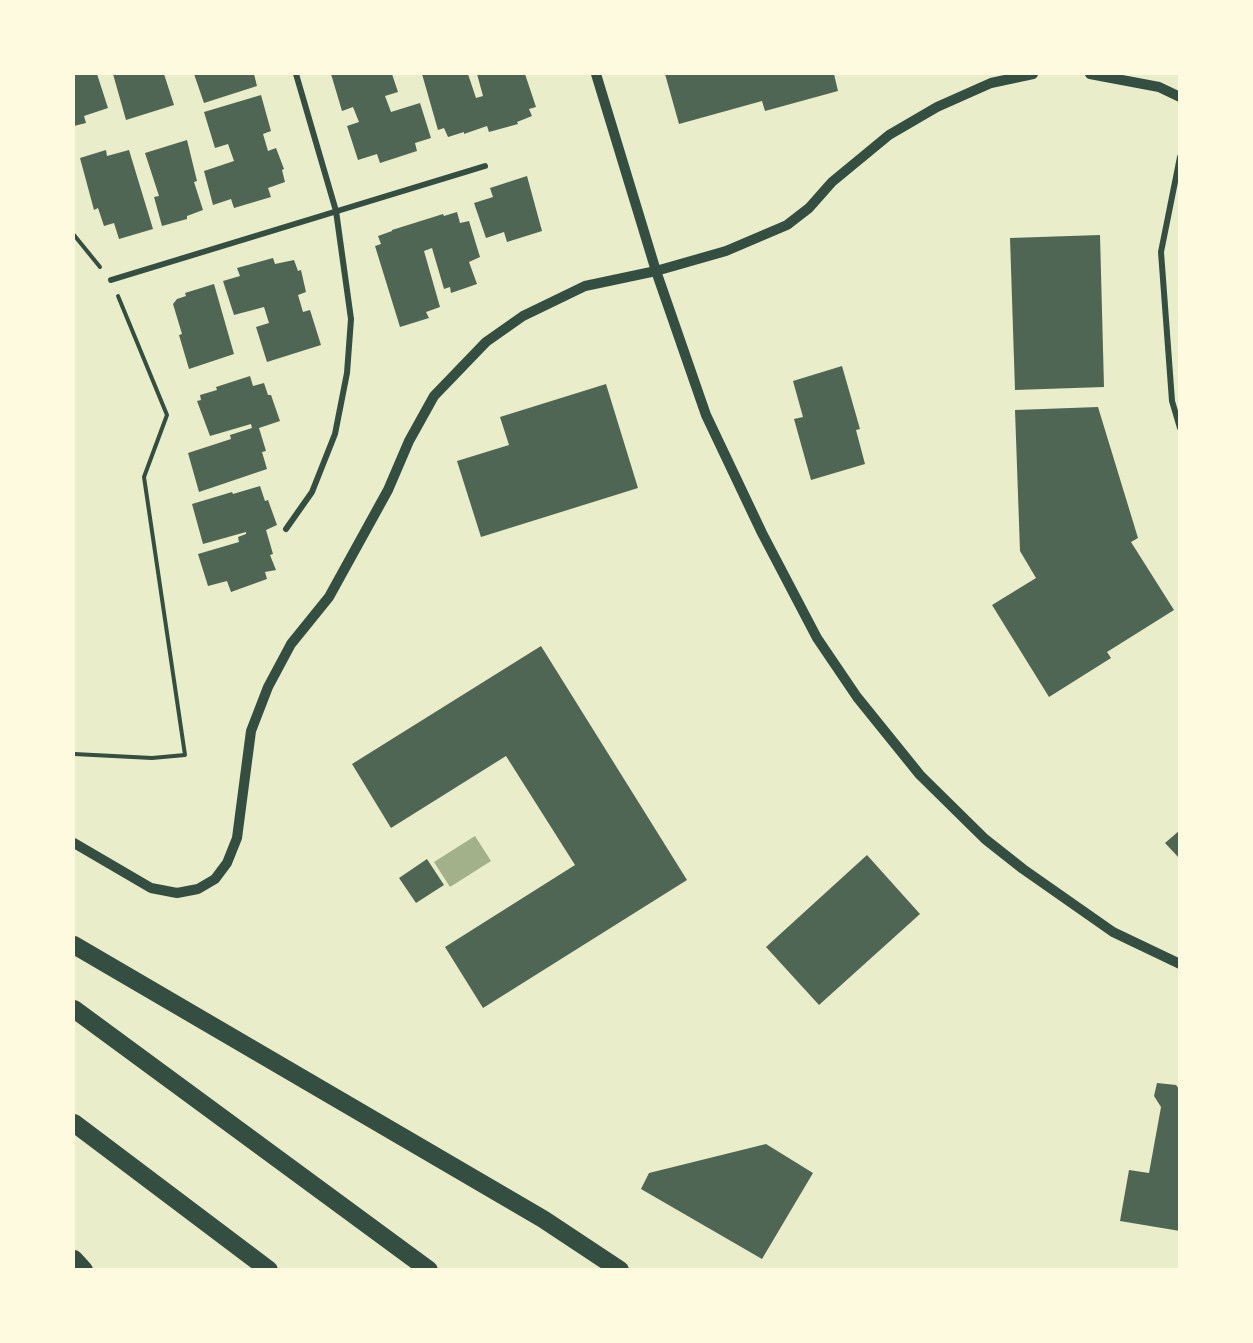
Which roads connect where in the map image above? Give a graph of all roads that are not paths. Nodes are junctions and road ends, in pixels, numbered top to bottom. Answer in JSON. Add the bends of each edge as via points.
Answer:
{"nodes":[{"id":1,"x":296,"y":74,"type":"edge"},
{"id":2,"x":596,"y":74,"type":"edge"},
{"id":3,"x":1033,"y":74,"type":"edge"},
{"id":4,"x":1090,"y":74,"type":"edge"},
{"id":5,"x":1179,"y":97,"type":"edge"},
{"id":6,"x":1179,"y":157,"type":"edge"},
{"id":7,"x":485,"y":166,"type":"dead end"},
{"id":8,"x":336,"y":211,"type":"junction"},
{"id":9,"x":656,"y":271,"type":"junction"},
{"id":10,"x":111,"y":279,"type":"road end"},
{"id":11,"x":1179,"y":428,"type":"edge"},
{"id":12,"x":286,"y":528,"type":"dead end"},
{"id":13,"x":74,"y":843,"type":"edge"},
{"id":14,"x":74,"y":945,"type":"edge"},
{"id":15,"x":1179,"y":963,"type":"edge"},
{"id":16,"x":74,"y":1009,"type":"edge"},
{"id":17,"x":74,"y":1123,"type":"edge"},
{"id":18,"x":74,"y":1259,"type":"edge"},
{"id":19,"x":84,"y":1269,"type":"edge"},
{"id":20,"x":269,"y":1269,"type":"edge"},
{"id":21,"x":429,"y":1269,"type":"edge"},
{"id":22,"x":620,"y":1269,"type":"edge"}],
"edges":[{"from":1,"to":8,"type":"street"},
{"from":2,"to":9,"type":"street"},
{"from":3,"to":9,"type":"street","via":[[991,83],[937,107],[889,135],[788,225],[726,251]]},
{"from":4,"to":5,"type":"street","via":[[1159,87]]},
{"from":6,"to":11,"type":"street","via":[[1161,252],[1172,401]]},
{"from":7,"to":8,"type":"street"},
{"from":8,"to":10,"type":"street"},
{"from":8,"to":12,"type":"street","via":[[351,319],[347,374],[335,434],[312,492]]},
{"from":9,"to":13,"type":"street","via":[[585,286],[523,316],[486,342],[434,396],[329,597],[291,644],[268,687],[251,731],[237,838],[227,863],[215,879],[198,889],[177,893],[151,888]]},
{"from":9,"to":15,"type":"street","via":[[706,414],[762,533],[818,638],[857,697],[920,775],[985,839],[1113,932]]},
{"from":14,"to":22,"type":"highway","via":[[543,1219]]},
{"from":16,"to":21,"type":"highway"},
{"from":17,"to":20,"type":"highway"},
{"from":18,"to":19,"type":"highway"}]}
